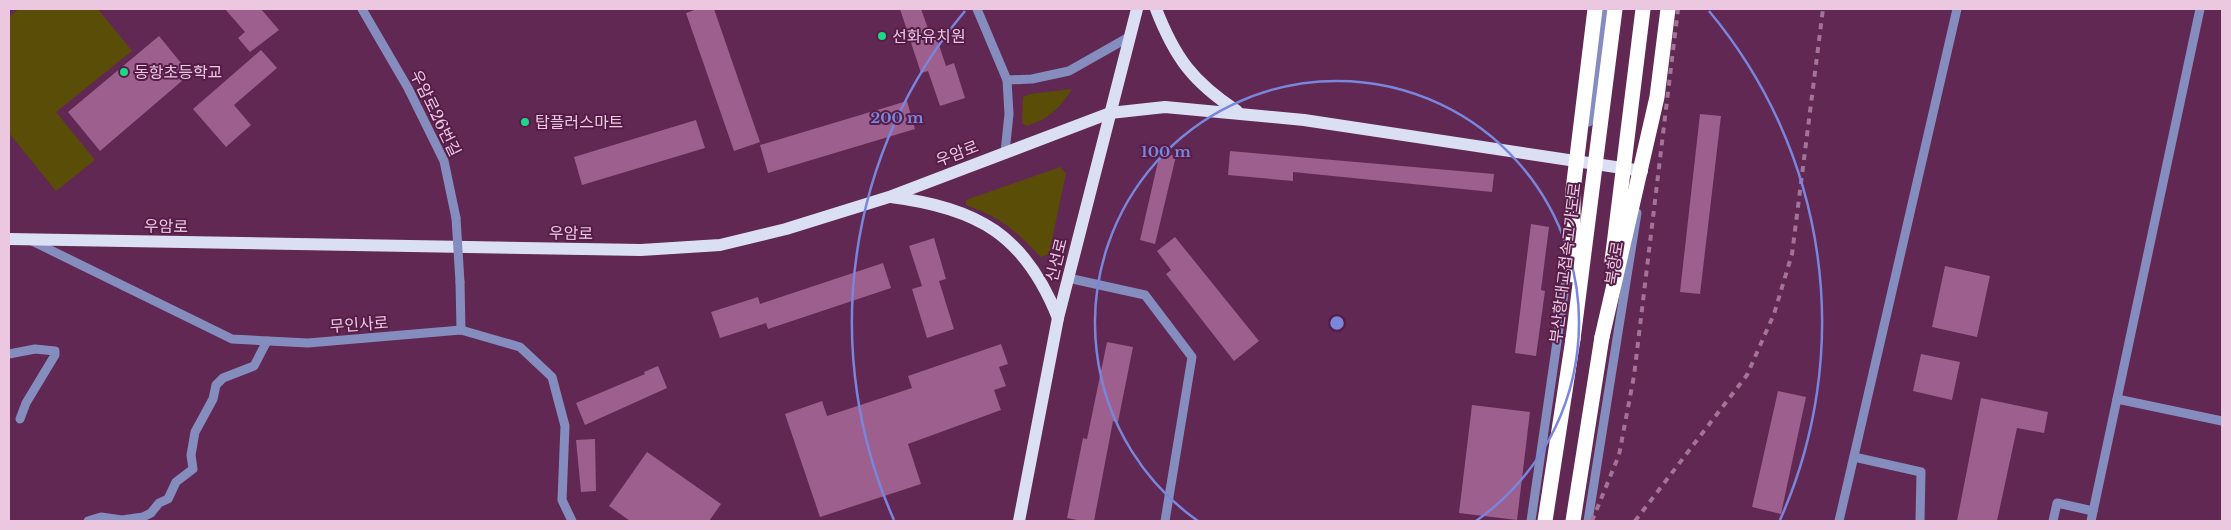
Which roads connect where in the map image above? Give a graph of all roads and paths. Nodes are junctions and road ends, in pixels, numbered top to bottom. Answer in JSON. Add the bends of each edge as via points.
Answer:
{"nodes":[{"id":1,"x":362,"y":9,"type":"edge"},
{"id":2,"x":977,"y":9,"type":"edge"},
{"id":3,"x":1137,"y":9,"type":"edge"},
{"id":4,"x":1156,"y":9,"type":"edge"},
{"id":5,"x":1596,"y":9,"type":"edge"},
{"id":6,"x":1604,"y":9,"type":"edge"},
{"id":7,"x":1614,"y":9,"type":"edge"},
{"id":8,"x":1643,"y":9,"type":"edge"},
{"id":9,"x":1660,"y":9,"type":"edge"},
{"id":10,"x":1668,"y":9,"type":"edge"},
{"id":11,"x":1957,"y":9,"type":"edge"},
{"id":12,"x":2200,"y":9,"type":"edge"},
{"id":13,"x":1129,"y":37,"type":"junction"},
{"id":14,"x":1007,"y":80,"type":"junction"},
{"id":15,"x":1110,"y":113,"type":"junction"},
{"id":16,"x":1240,"y":113,"type":"junction"},
{"id":17,"x":1005,"y":152,"type":"junction"},
{"id":18,"x":1583,"y":162,"type":"junction"},
{"id":19,"x":1642,"y":171,"type":"junction"},
{"id":20,"x":889,"y":196,"type":"junction"},
{"id":21,"x":9,"y":239,"type":"edge"},
{"id":22,"x":29,"y":240,"type":"junction"},
{"id":23,"x":1068,"y":278,"type":"junction"},
{"id":24,"x":1058,"y":318,"type":"junction"},
{"id":25,"x":461,"y":330,"type":"junction"},
{"id":26,"x":1602,"y":337,"type":"junction"},
{"id":27,"x":1573,"y":339,"type":"junction"},
{"id":28,"x":267,"y":340,"type":"junction"},
{"id":29,"x":9,"y":354,"type":"edge"},
{"id":30,"x":2117,"y":399,"type":"junction"},
{"id":31,"x":20,"y":419,"type":"dead end"},
{"id":32,"x":2222,"y":421,"type":"edge"},
{"id":33,"x":1854,"y":457,"type":"junction"},
{"id":34,"x":2093,"y":511,"type":"junction"},
{"id":35,"x":88,"y":521,"type":"edge"},
{"id":36,"x":572,"y":521,"type":"edge"},
{"id":37,"x":1019,"y":521,"type":"edge"},
{"id":38,"x":1165,"y":521,"type":"edge"},
{"id":39,"x":1531,"y":521,"type":"edge"},
{"id":40,"x":1545,"y":521,"type":"edge"},
{"id":41,"x":1573,"y":521,"type":"edge"},
{"id":42,"x":1588,"y":521,"type":"edge"},
{"id":43,"x":1839,"y":521,"type":"edge"},
{"id":44,"x":1920,"y":521,"type":"edge"},
{"id":45,"x":2053,"y":521,"type":"edge"},
{"id":46,"x":2090,"y":521,"type":"edge"}],
"edges":[{"from":1,"to":25,"type":"street","name":"우암로26번길","bridge":true,"via":[[408,88],[444,161],[456,218]]},
{"from":2,"to":14,"type":"street"},
{"from":3,"to":13,"type":"main road","name":"신선로"},
{"from":4,"to":16,"type":"main road","via":[[1182,63],[1212,94]]},
{"from":5,"to":27,"type":"highway","bridge":true,"via":[[1573,190]]},
{"from":6,"to":18,"type":"street"},
{"from":7,"to":27,"type":"highway","name":"부산항대교접속고가도로","bridge":true},
{"from":8,"to":26,"type":"highway","bridge":true},
{"from":9,"to":19,"type":"street","name":"북항로"},
{"from":10,"to":26,"type":"highway","bridge":true,"via":[[1658,96]]},
{"from":11,"to":33,"type":"street"},
{"from":12,"to":30,"type":"street"},
{"from":13,"to":14,"type":"street","via":[[1069,71],[1032,79]]},
{"from":13,"to":15,"type":"main road","name":"신선로"},
{"from":14,"to":17,"type":"street","via":[[1009,114]]},
{"from":15,"to":16,"type":"main road","name":"우암로","via":[[1165,107]]},
{"from":15,"to":17,"type":"main road","name":"우암로"},
{"from":15,"to":23,"type":"main road","name":"신선로"},
{"from":16,"to":18,"type":"main road","name":"우암로"},
{"from":17,"to":20,"type":"main road","name":"우암로"},
{"from":18,"to":19,"type":"main road","name":"우암로"},
{"from":18,"to":39,"type":"street"},
{"from":19,"to":42,"type":"street","name":"북항로"},
{"from":20,"to":22,"type":"main road","name":"우암로","via":[[786,230],[720,245],[640,250]]},
{"from":20,"to":24,"type":"main road","via":[[928,202],[967,214],[1009,239],[1046,288]]},
{"from":21,"to":22,"type":"main road","name":"우암로"},
{"from":22,"to":28,"type":"street","name":"무인사로","via":[[232,339]]},
{"from":23,"to":24,"type":"main road","name":"신선로"},
{"from":23,"to":38,"type":"street","via":[[1144,295],[1192,357]]},
{"from":24,"to":37,"type":"main road","name":"신선로"},
{"from":25,"to":28,"type":"street","name":"무인사로","via":[[308,343]]},
{"from":25,"to":36,"type":"street","name":"무인사로","via":[[520,347],[552,377],[565,426],[562,500]]},
{"from":26,"to":41,"type":"highway"},
{"from":27,"to":40,"type":"highway","name":"부산항대교접속고가도로"},
{"from":28,"to":35,"type":"street","via":[[254,366],[223,378],[216,385],[213,399],[195,432],[191,455],[193,469],[176,482],[168,499],[144,517],[122,520],[101,517]]},
{"from":29,"to":31,"type":"street","via":[[35,349],[54,351],[55,355]]},
{"from":30,"to":32,"type":"street"},
{"from":30,"to":34,"type":"street"},
{"from":33,"to":43,"type":"street"},
{"from":33,"to":44,"type":"street","via":[[1922,472]]},
{"from":34,"to":45,"type":"street","via":[[2057,503]]},
{"from":34,"to":46,"type":"street"}]}
